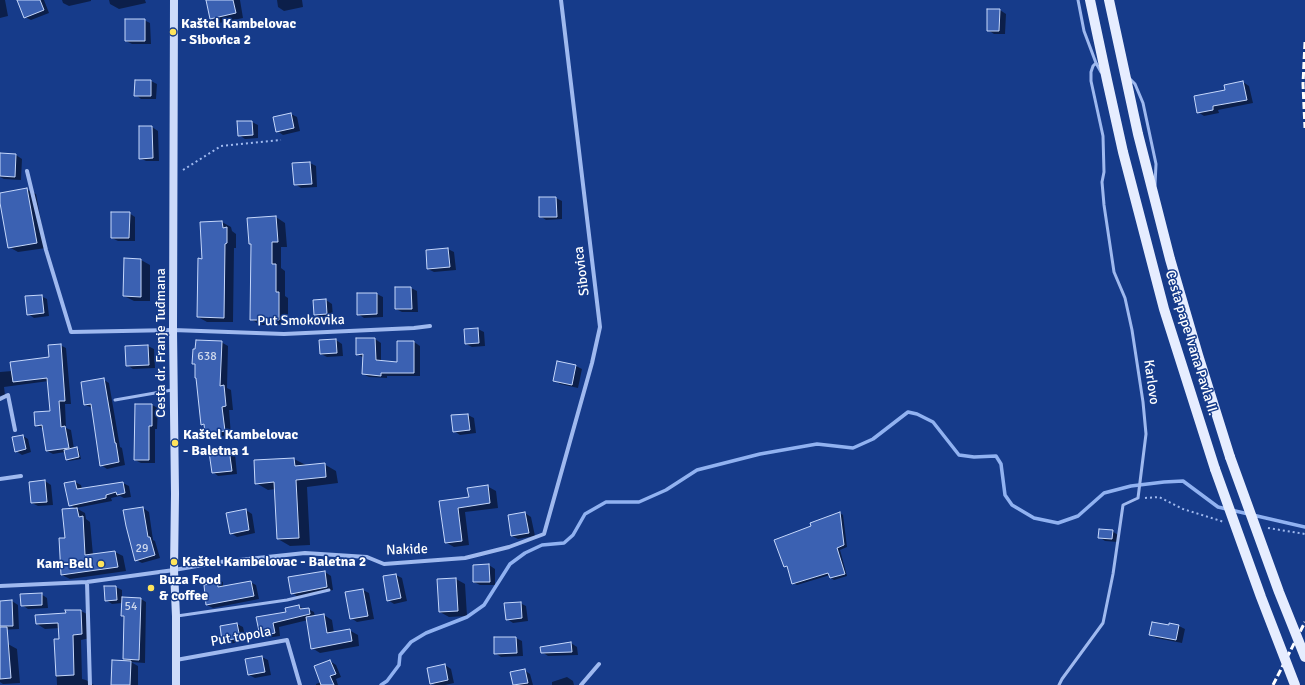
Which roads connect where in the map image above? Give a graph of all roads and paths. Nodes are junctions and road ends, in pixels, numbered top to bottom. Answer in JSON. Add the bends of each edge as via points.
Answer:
{"nodes":[{"id":1,"x":174,"y":0,"type":"edge"},
{"id":2,"x":561,"y":0,"type":"edge"},
{"id":3,"x":1078,"y":0,"type":"edge"},
{"id":4,"x":1090,"y":0,"type":"edge"},
{"id":5,"x":1110,"y":0,"type":"edge"},
{"id":6,"x":1096,"y":63,"type":"junction"},
{"id":7,"x":1108,"y":83,"type":"junction"},
{"id":8,"x":280,"y":140,"type":"dead end"},
{"id":9,"x":26,"y":171,"type":"dead end"},
{"id":10,"x":173,"y":176,"type":"junction"},
{"id":11,"x":430,"y":326,"type":"dead end"},
{"id":12,"x":173,"y":330,"type":"junction"},
{"id":13,"x":174,"y":389,"type":"junction"},
{"id":14,"x":0,"y":399,"type":"edge"},
{"id":15,"x":115,"y":400,"type":"dead end"},
{"id":16,"x":15,"y":430,"type":"dead end"},
{"id":17,"x":22,"y":476,"type":"dead end"},
{"id":18,"x":0,"y":479,"type":"edge"},
{"id":19,"x":544,"y":534,"type":"joint"},
{"id":20,"x":174,"y":570,"type":"junction"},
{"id":21,"x":87,"y":582,"type":"junction"},
{"id":22,"x":0,"y":586,"type":"edge"},
{"id":23,"x":329,"y":590,"type":"dead end"},
{"id":24,"x":176,"y":616,"type":"junction"},
{"id":25,"x":1305,"y":657,"type":"edge"},
{"id":26,"x":176,"y":660,"type":"junction"},
{"id":27,"x":599,"y":664,"type":"dead end"},
{"id":28,"x":90,"y":685,"type":"edge"},
{"id":29,"x":176,"y":685,"type":"edge"},
{"id":30,"x":300,"y":685,"type":"edge"},
{"id":31,"x":581,"y":685,"type":"edge"},
{"id":32,"x":1059,"y":685,"type":"edge"},
{"id":33,"x":1295,"y":685,"type":"edge"}],
"edges":[{"from":1,"to":10,"type":"main road","name":"Cesta dr. Franje Tuđmana"},
{"from":2,"to":19,"type":"street","name":"Sibovica","via":[[600,327]]},
{"from":3,"to":6,"type":"lane","via":[[1084,31]]},
{"from":4,"to":7,"type":"main road","name":"Cesta pape Ivana Pavla II."},
{"from":5,"to":25,"type":"main road","name":"Cesta pape Ivana Pavla II.","bridge":true,"via":[[1153,197],[1198,355],[1230,457]]},
{"from":6,"to":7,"type":"lane"},
{"from":6,"to":32,"type":"lane","name":"Karlovo","via":[[1091,72],[1091,81],[1103,136],[1104,206],[1114,272],[1125,298],[1132,330],[1146,434],[1138,498],[1123,505],[1103,623]]},
{"from":7,"to":33,"type":"main road","name":"Cesta pape Ivana Pavla II.","bridge":true,"via":[[1164,309],[1215,469]]},
{"from":8,"to":10,"type":"path","via":[[221,146]]},
{"from":9,"to":12,"type":"street","name":"Put Smokovika","via":[[46,250],[71,332]]},
{"from":10,"to":12,"type":"main road","name":"Cesta dr. Franje Tuđmana"},
{"from":11,"to":12,"type":"street","name":"Put Smokovika","via":[[284,334]]},
{"from":12,"to":13,"type":"main road","name":"Cesta dr. Franje Tuđmana"},
{"from":13,"to":15,"type":"lane"},
{"from":13,"to":20,"type":"main road","name":"Cesta dr. Franje Tuđmana"},
{"from":14,"to":16,"type":"street","via":[[8,395]]},
{"from":17,"to":18,"type":"street"},
{"from":19,"to":20,"type":"street","name":"Nakide","via":[[509,547],[465,558],[384,564],[367,557],[305,553],[220,562]]},
{"from":20,"to":21,"type":"street","name":"Nakide"},
{"from":20,"to":24,"type":"main road","name":"Cesta dr. Franje Tuđmana"},
{"from":21,"to":22,"type":"street","name":"Nakide"},
{"from":21,"to":28,"type":"street"},
{"from":23,"to":24,"type":"lane","via":[[287,600]]},
{"from":24,"to":26,"type":"main road","name":"Cesta dr. Franje Tuđmana"},
{"from":26,"to":29,"type":"main road","name":"Cesta dr. Franje Tuđmana"},
{"from":26,"to":30,"type":"street","name":"Put topola","via":[[287,640]]},
{"from":27,"to":31,"type":"street"}]}
